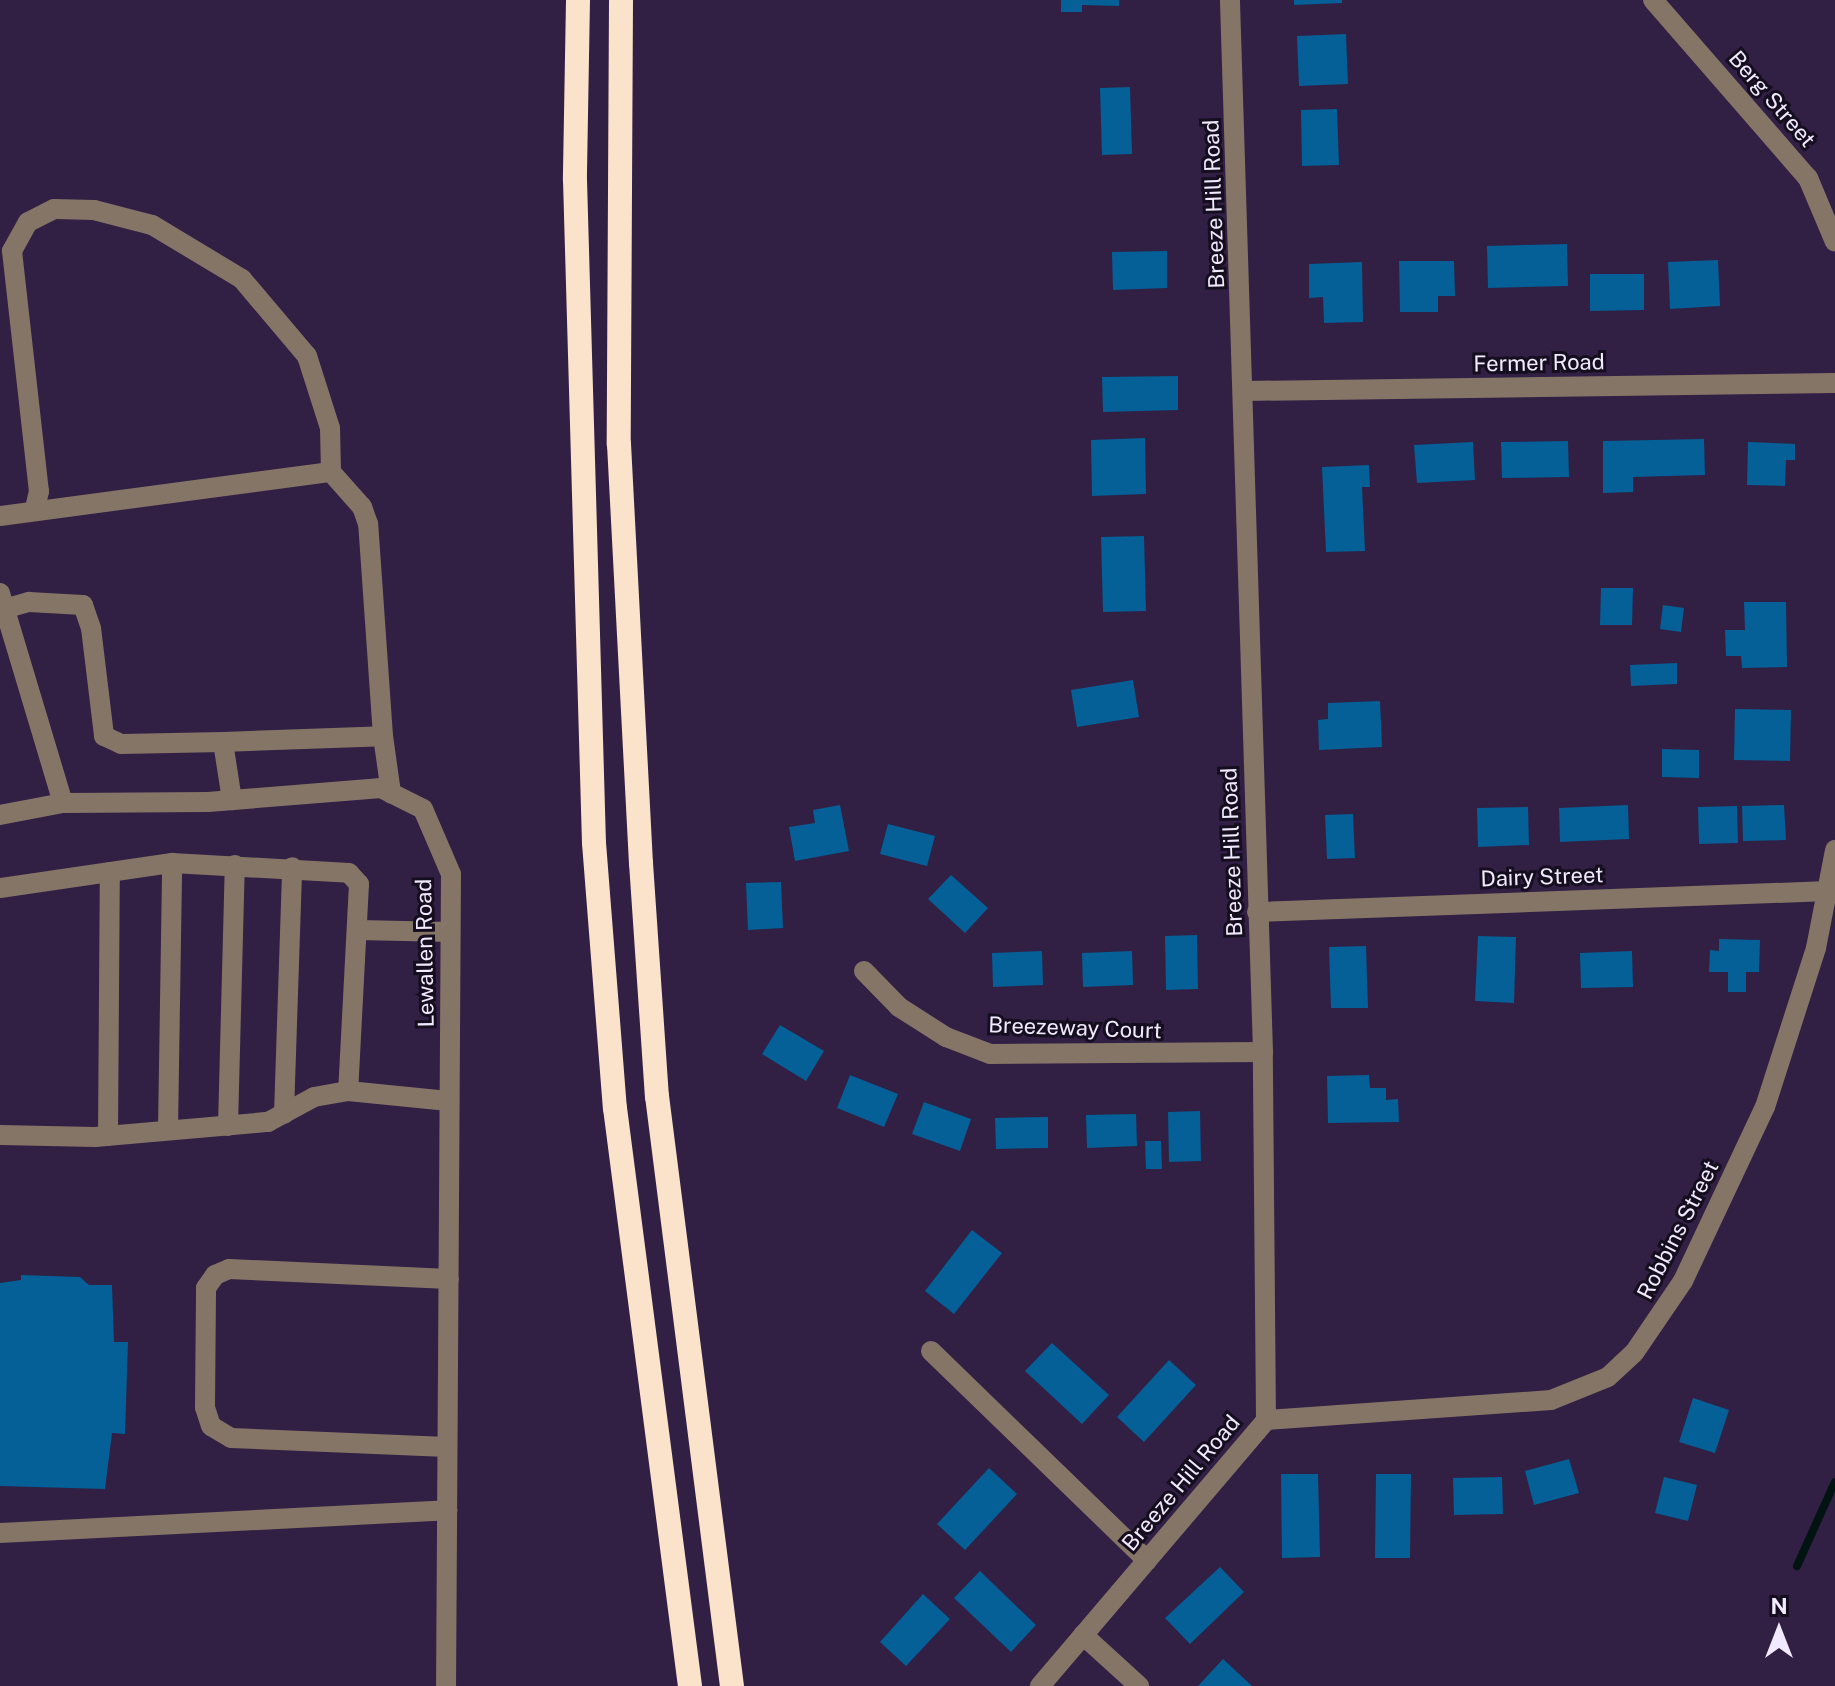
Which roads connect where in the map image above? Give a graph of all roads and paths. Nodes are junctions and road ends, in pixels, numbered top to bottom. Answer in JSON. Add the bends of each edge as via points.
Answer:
{"nodes":[{"id":1,"x":578,"y":0,"type":"edge"},
{"id":2,"x":621,"y":0,"type":"edge"},
{"id":3,"x":1230,"y":0,"type":"edge"},
{"id":4,"x":1653,"y":0,"type":"edge"},
{"id":5,"x":1835,"y":242,"type":"edge"},
{"id":6,"x":1835,"y":383,"type":"edge"},
{"id":7,"x":1244,"y":391,"type":"junction"},
{"id":8,"x":331,"y":472,"type":"junction"},
{"id":9,"x":35,"y":508,"type":"junction"},
{"id":10,"x":0,"y":516,"type":"edge"},
{"id":11,"x":2,"y":601,"type":"edge"},
{"id":12,"x":383,"y":736,"type":"junction"},
{"id":13,"x":223,"y":742,"type":"junction"},
{"id":14,"x":391,"y":793,"type":"junction"},
{"id":15,"x":232,"y":800,"type":"junction"},
{"id":16,"x":63,"y":803,"type":"junction"},
{"id":17,"x":0,"y":815,"type":"edge"},
{"id":18,"x":1835,"y":850,"type":"edge"},
{"id":19,"x":172,"y":863,"type":"junction"},
{"id":20,"x":235,"y":865,"type":"junction"},
{"id":21,"x":292,"y":867,"type":"junction"},
{"id":22,"x":110,"y":872,"type":"junction"},
{"id":23,"x":0,"y":888,"type":"edge"},
{"id":24,"x":1829,"y":891,"type":"junction"},
{"id":25,"x":1257,"y":912,"type":"junction"},
{"id":26,"x":358,"y":930,"type":"junction"},
{"id":27,"x":450,"y":932,"type":"junction"},
{"id":28,"x":864,"y":971,"type":"dead end"},
{"id":29,"x":1263,"y":1052,"type":"junction"},
{"id":30,"x":348,"y":1091,"type":"junction"},
{"id":31,"x":449,"y":1101,"type":"junction"},
{"id":32,"x":284,"y":1114,"type":"junction"},
{"id":33,"x":228,"y":1126,"type":"junction"},
{"id":34,"x":168,"y":1130,"type":"junction"},
{"id":35,"x":0,"y":1135,"type":"edge"},
{"id":36,"x":108,"y":1136,"type":"junction"},
{"id":37,"x":449,"y":1279,"type":"junction"},
{"id":38,"x":931,"y":1351,"type":"dead end"},
{"id":39,"x":1266,"y":1420,"type":"junction"},
{"id":40,"x":447,"y":1447,"type":"junction"},
{"id":41,"x":447,"y":1510,"type":"junction"},
{"id":42,"x":0,"y":1533,"type":"edge"},
{"id":43,"x":1147,"y":1560,"type":"junction"},
{"id":44,"x":1083,"y":1635,"type":"junction"},
{"id":45,"x":446,"y":1686,"type":"edge"},
{"id":46,"x":690,"y":1686,"type":"edge"},
{"id":47,"x":732,"y":1686,"type":"edge"},
{"id":48,"x":1040,"y":1686,"type":"edge"},
{"id":49,"x":1139,"y":1686,"type":"edge"}],
"edges":[{"from":1,"to":46,"type":"highway","via":[[575,180],[594,843],[615,1108]]},
{"from":2,"to":47,"type":"highway","via":[[619,444],[642,879],[667,1189]]},
{"from":3,"to":7,"type":"street","name":"Breeze Hill Road"},
{"from":4,"to":5,"type":"street","name":"Berg Street","via":[[1808,178]]},
{"from":6,"to":7,"type":"street","name":"Fermer Road"},
{"from":7,"to":25,"type":"street","name":"Breeze Hill Road"},
{"from":8,"to":9,"type":"street"},
{"from":8,"to":9,"type":"street","via":[[330,428],[307,356],[242,279],[152,225],[94,210],[54,209],[28,222],[12,251],[39,491]]},
{"from":8,"to":12,"type":"street","via":[[362,507],[368,524]]},
{"from":9,"to":10,"type":"street"},
{"from":11,"to":13,"type":"street","via":[[83,605],[91,628],[104,736],[121,744]]},
{"from":11,"to":16,"type":"street"},
{"from":12,"to":13,"type":"street"},
{"from":12,"to":14,"type":"street"},
{"from":13,"to":15,"type":"street"},
{"from":14,"to":15,"type":"street","name":"Lewallen Road","via":[[381,788]]},
{"from":14,"to":27,"type":"street","name":"Lewallen Road","via":[[423,809],[451,874]]},
{"from":15,"to":16,"type":"street","name":"Lewallen Road"},
{"from":16,"to":17,"type":"street","name":"Lewallen Road"},
{"from":18,"to":24,"type":"street","name":"Robbins Street"},
{"from":19,"to":20,"type":"street"},
{"from":19,"to":22,"type":"street"},
{"from":19,"to":34,"type":"street"},
{"from":20,"to":21,"type":"street"},
{"from":20,"to":33,"type":"street"},
{"from":21,"to":26,"type":"street","via":[[349,873],[359,884]]},
{"from":21,"to":32,"type":"street"},
{"from":22,"to":23,"type":"street"},
{"from":22,"to":36,"type":"street"},
{"from":24,"to":25,"type":"street","name":"Dairy Street"},
{"from":24,"to":39,"type":"street","name":"Robbins Street","via":[[1794,1028],[1765,1107],[1683,1281],[1617,1369],[1551,1400]]},
{"from":25,"to":29,"type":"street","name":"Breeze Hill Road"},
{"from":26,"to":27,"type":"street"},
{"from":26,"to":30,"type":"street"},
{"from":27,"to":31,"type":"street","name":"Lewallen Road"},
{"from":28,"to":29,"type":"street","name":"Breezeway Court","via":[[899,1007],[946,1037],[990,1054]]},
{"from":29,"to":39,"type":"street","name":"Breeze Hill Road"},
{"from":30,"to":31,"type":"street"},
{"from":30,"to":32,"type":"street","via":[[314,1097]]},
{"from":31,"to":37,"type":"street","name":"Lewallen Road"},
{"from":32,"to":33,"type":"street","via":[[268,1122]]},
{"from":33,"to":34,"type":"street"},
{"from":34,"to":36,"type":"street"},
{"from":35,"to":36,"type":"street"},
{"from":37,"to":40,"type":"street","name":"Lewallen Road"},
{"from":37,"to":40,"type":"street","via":[[229,1269],[215,1275],[206,1288],[205,1407],[211,1426],[231,1438]]},
{"from":38,"to":43,"type":"street"},
{"from":39,"to":43,"type":"street","name":"Breeze Hill Road"},
{"from":40,"to":41,"type":"street","name":"Lewallen Road"},
{"from":41,"to":42,"type":"street"},
{"from":41,"to":45,"type":"street","name":"Lewallen Road"},
{"from":43,"to":44,"type":"street","name":"Breeze Hill Road"},
{"from":44,"to":48,"type":"street","name":"Breeze Hill Road"},
{"from":44,"to":49,"type":"street"}]}
